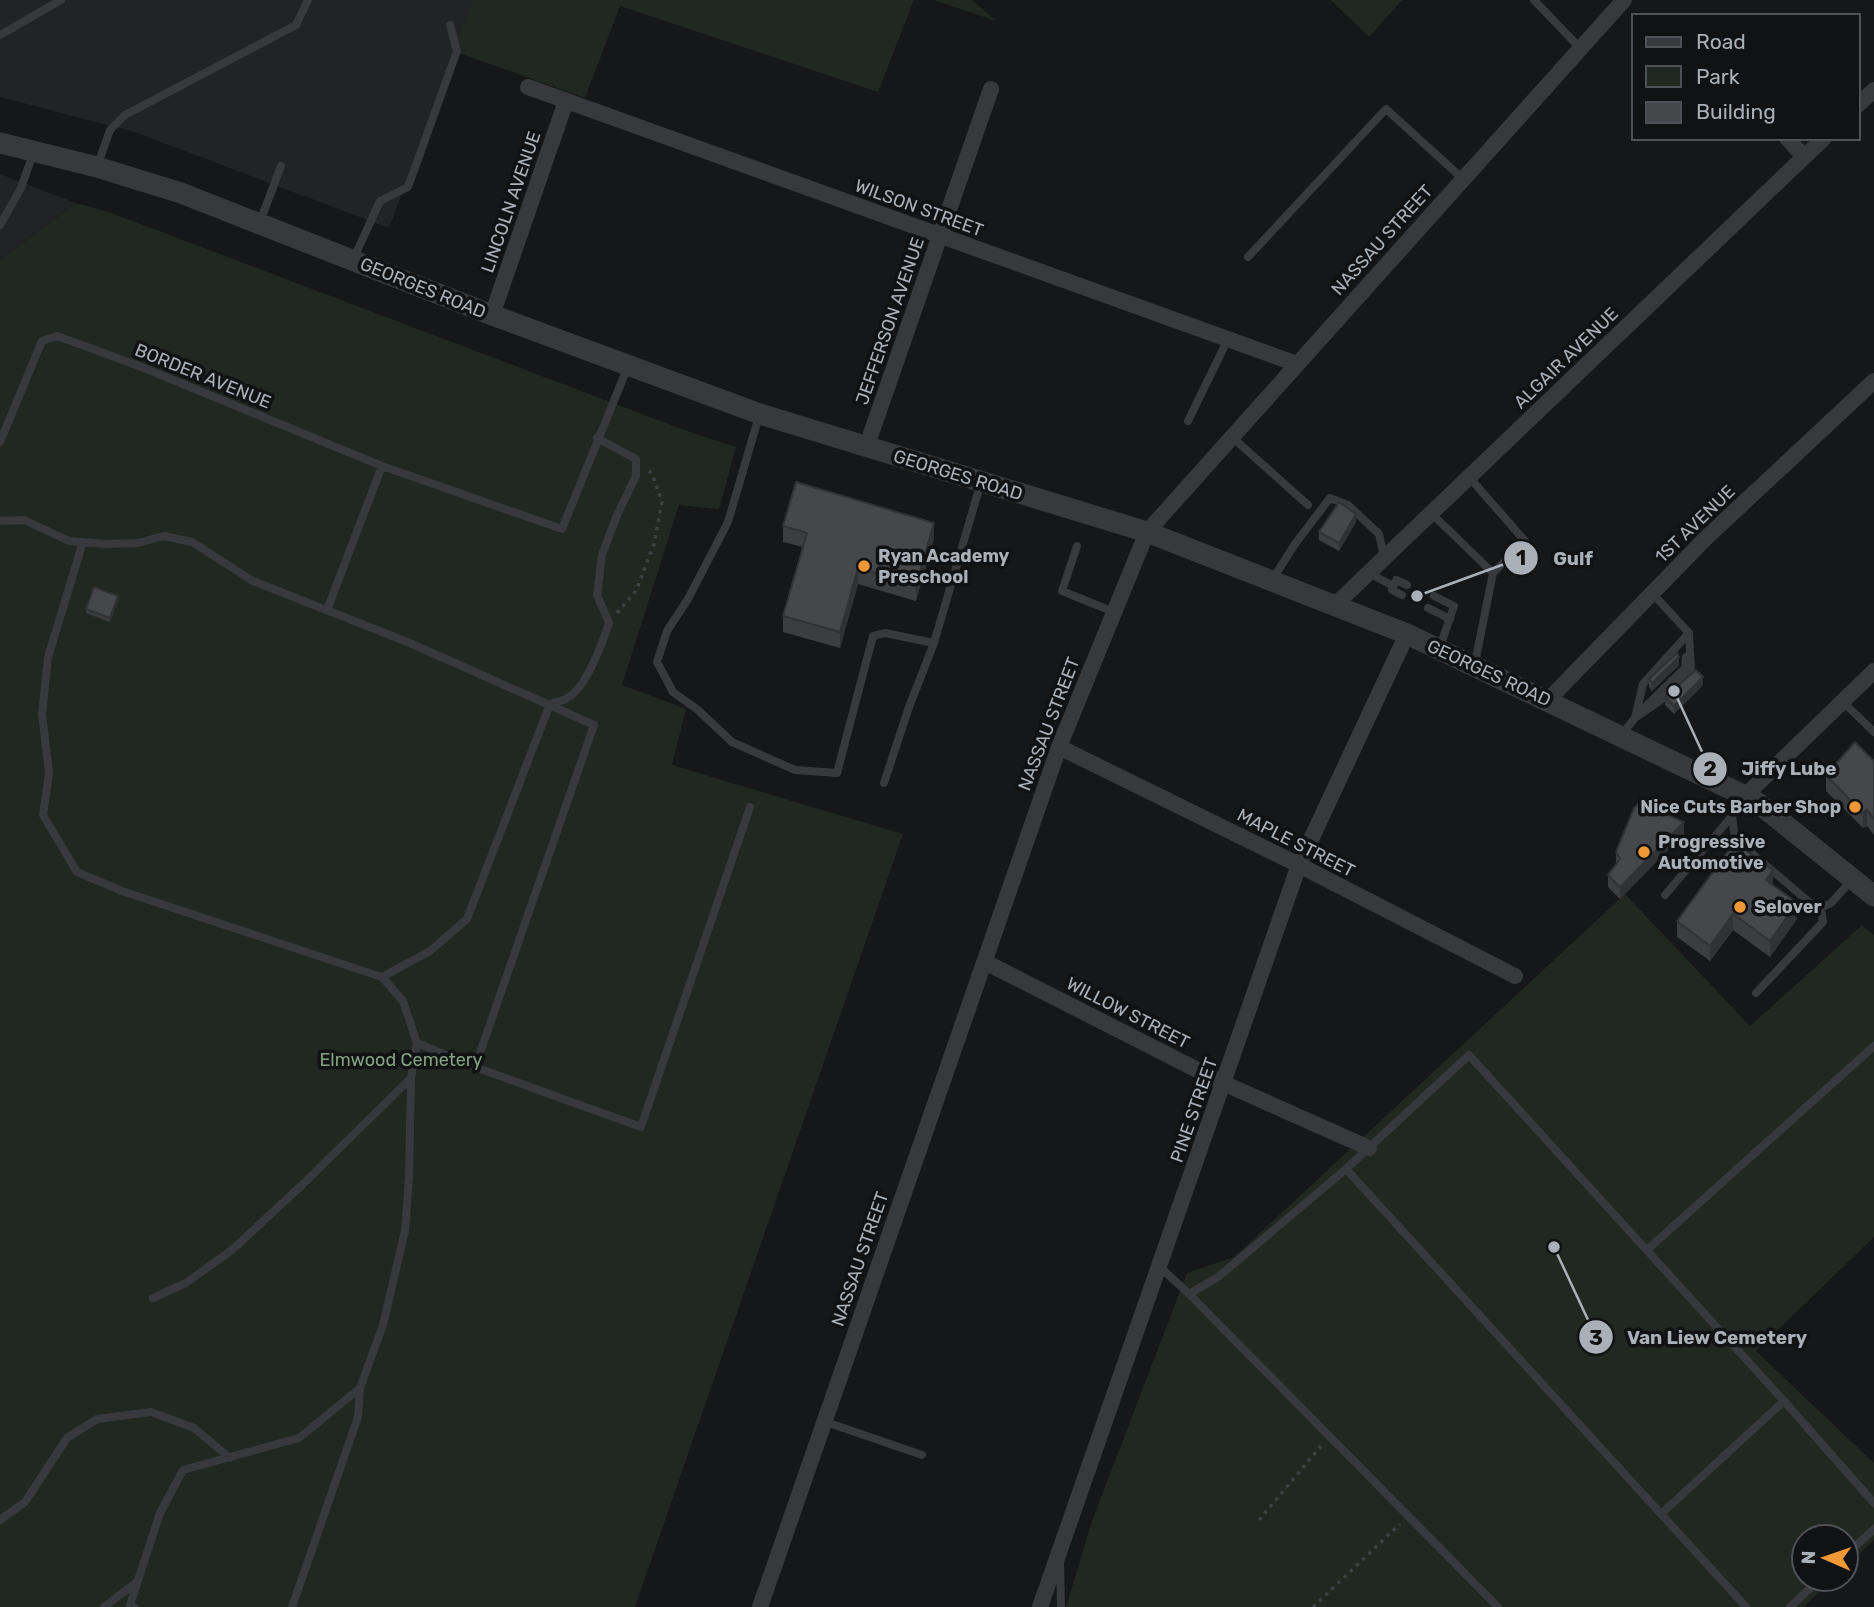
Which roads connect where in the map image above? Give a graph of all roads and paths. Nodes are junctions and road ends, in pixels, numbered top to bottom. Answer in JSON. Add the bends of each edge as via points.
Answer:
{"nodes":[{"id":1,"x":61,"y":0,"type":"edge"},
{"id":2,"x":308,"y":0,"type":"edge"},
{"id":3,"x":1534,"y":0,"type":"edge"},
{"id":4,"x":1624,"y":0,"type":"edge"},
{"id":5,"x":450,"y":25,"type":"dead end"},
{"id":6,"x":0,"y":35,"type":"edge"},
{"id":7,"x":1581,"y":48,"type":"junction"},
{"id":8,"x":528,"y":87,"type":"dead end"},
{"id":9,"x":991,"y":89,"type":"dead end"},
{"id":10,"x":1874,"y":90,"type":"edge"},
{"id":11,"x":566,"y":101,"type":"junction"},
{"id":12,"x":1860,"y":103,"type":"edge"},
{"id":13,"x":1789,"y":140,"type":"edge"},
{"id":14,"x":1822,"y":140,"type":"edge"},
{"id":15,"x":0,"y":143,"type":"edge"},
{"id":16,"x":29,"y":150,"type":"junction"},
{"id":17,"x":1804,"y":158,"type":"junction"},
{"id":18,"x":281,"y":166,"type":"dead end"},
{"id":19,"x":97,"y":167,"type":"junction"},
{"id":20,"x":1463,"y":178,"type":"junction"},
{"id":21,"x":260,"y":223,"type":"junction"},
{"id":22,"x":0,"y":225,"type":"edge"},
{"id":23,"x":940,"y":236,"type":"junction"},
{"id":24,"x":1248,"y":257,"type":"dead end"},
{"id":25,"x":353,"y":260,"type":"junction"},
{"id":26,"x":492,"y":315,"type":"junction"},
{"id":27,"x":1228,"y":339,"type":"junction"},
{"id":28,"x":1297,"y":364,"type":"junction"},
{"id":29,"x":628,"y":366,"type":"junction"},
{"id":30,"x":1874,"y":381,"type":"edge"},
{"id":31,"x":760,"y":414,"type":"junction"},
{"id":32,"x":1188,"y":421,"type":"dead end"},
{"id":33,"x":1232,"y":437,"type":"junction"},
{"id":34,"x":597,"y":438,"type":"junction"},
{"id":35,"x":0,"y":442,"type":"edge"},
{"id":36,"x":866,"y":447,"type":"junction"},
{"id":37,"x":636,"y":459,"type":"junction"},
{"id":38,"x":382,"y":466,"type":"junction"},
{"id":39,"x":1469,"y":477,"type":"junction"},
{"id":40,"x":981,"y":482,"type":"junction"},
{"id":41,"x":1308,"y":505,"type":"dead end"},
{"id":42,"x":1431,"y":513,"type":"junction"},
{"id":43,"x":0,"y":521,"type":"edge"},
{"id":44,"x":1147,"y":532,"type":"junction"},
{"id":45,"x":83,"y":542,"type":"junction"},
{"id":46,"x":1077,"y":547,"type":"dead end"},
{"id":47,"x":1384,"y":557,"type":"junction"},
{"id":48,"x":1368,"y":573,"type":"junction"},
{"id":49,"x":1493,"y":573,"type":"junction"},
{"id":50,"x":1272,"y":581,"type":"junction"},
{"id":51,"x":1407,"y":585,"type":"dead end"},
{"id":52,"x":1393,"y":586,"type":"junction"},
{"id":53,"x":1652,"y":593,"type":"junction"},
{"id":54,"x":1402,"y":596,"type":"dead end"},
{"id":55,"x":1434,"y":596,"type":"dead end"},
{"id":56,"x":1335,"y":605,"type":"junction"},
{"id":57,"x":1428,"y":608,"type":"dead end"},
{"id":58,"x":327,"y":610,"type":"junction"},
{"id":59,"x":1114,"y":612,"type":"junction"},
{"id":60,"x":1450,"y":619,"type":"junction"},
{"id":61,"x":609,"y":623,"type":"junction"},
{"id":62,"x":1689,"y":633,"type":"junction"},
{"id":63,"x":1407,"y":635,"type":"junction"},
{"id":64,"x":934,"y":643,"type":"junction"},
{"id":65,"x":1440,"y":650,"type":"junction"},
{"id":66,"x":1474,"y":666,"type":"junction"},
{"id":67,"x":1874,"y":671,"type":"edge"},
{"id":68,"x":1547,"y":701,"type":"junction"},
{"id":69,"x":1842,"y":701,"type":"junction"},
{"id":70,"x":550,"y":704,"type":"junction"},
{"id":71,"x":1635,"y":718,"type":"junction"},
{"id":72,"x":1874,"y":732,"type":"edge"},
{"id":73,"x":1621,"y":735,"type":"junction"},
{"id":74,"x":1059,"y":747,"type":"junction"},
{"id":75,"x":884,"y":783,"type":"dead end"},
{"id":76,"x":1745,"y":796,"type":"junction"},
{"id":77,"x":750,"y":807,"type":"dead end"},
{"id":78,"x":1732,"y":816,"type":"junction"},
{"id":79,"x":1299,"y":865,"type":"junction"},
{"id":80,"x":1853,"y":879,"type":"junction"},
{"id":81,"x":1665,"y":895,"type":"dead end"},
{"id":82,"x":1874,"y":896,"type":"edge"},
{"id":83,"x":1821,"y":908,"type":"junction"},
{"id":84,"x":985,"y":962,"type":"junction"},
{"id":85,"x":1515,"y":976,"type":"dead end"},
{"id":86,"x":382,"y":977,"type":"junction"},
{"id":87,"x":1756,"y":993,"type":"dead end"},
{"id":88,"x":417,"y":1043,"type":"junction"},
{"id":89,"x":1874,"y":1046,"type":"edge"},
{"id":90,"x":475,"y":1067,"type":"junction"},
{"id":91,"x":411,"y":1078,"type":"junction"},
{"id":92,"x":1223,"y":1083,"type":"junction"},
{"id":93,"x":1368,"y":1148,"type":"junction"},
{"id":94,"x":1346,"y":1169,"type":"junction"},
{"id":95,"x":1647,"y":1251,"type":"junction"},
{"id":96,"x":1159,"y":1266,"type":"junction"},
{"id":97,"x":1189,"y":1294,"type":"junction"},
{"id":98,"x":153,"y":1298,"type":"dead end"},
{"id":99,"x":360,"y":1388,"type":"junction"},
{"id":100,"x":1784,"y":1401,"type":"junction"},
{"id":101,"x":823,"y":1421,"type":"junction"},
{"id":102,"x":1329,"y":1437,"type":"junction"},
{"id":103,"x":922,"y":1455,"type":"dead end"},
{"id":104,"x":230,"y":1458,"type":"junction"},
{"id":105,"x":1874,"y":1503,"type":"edge"},
{"id":106,"x":1661,"y":1514,"type":"junction"},
{"id":107,"x":1408,"y":1517,"type":"junction"},
{"id":108,"x":0,"y":1520,"type":"edge"},
{"id":109,"x":1259,"y":1521,"type":"dead end"},
{"id":110,"x":1874,"y":1529,"type":"edge"},
{"id":111,"x":1860,"y":1542,"type":"edge"},
{"id":112,"x":1060,"y":1556,"type":"junction"},
{"id":113,"x":137,"y":1582,"type":"junction"},
{"id":114,"x":1805,"y":1593,"type":"edge"},
{"id":115,"x":104,"y":1607,"type":"edge"},
{"id":116,"x":134,"y":1607,"type":"edge"},
{"id":117,"x":292,"y":1607,"type":"edge"},
{"id":118,"x":760,"y":1607,"type":"edge"},
{"id":119,"x":1040,"y":1607,"type":"edge"},
{"id":120,"x":1061,"y":1607,"type":"edge"},
{"id":121,"x":1312,"y":1607,"type":"edge"},
{"id":122,"x":1498,"y":1607,"type":"edge"},
{"id":123,"x":1745,"y":1607,"type":"edge"},
{"id":124,"x":1790,"y":1607,"type":"edge"}],
"edges":[{"from":1,"to":6,"type":"lane"},
{"from":2,"to":19,"type":"lane","via":[[296,24],[125,115],[110,130]]},
{"from":3,"to":7,"type":"lane"},
{"from":4,"to":7,"type":"street","name":"NASSAU STREET"},
{"from":5,"to":25,"type":"lane","via":[[457,51],[408,187],[380,201]]},
{"from":7,"to":20,"type":"street","name":"NASSAU STREET"},
{"from":8,"to":11,"type":"street","name":"WILSON STREET"},
{"from":9,"to":23,"type":"street","name":"JEFFERSON AVENUE"},
{"from":10,"to":12,"type":"street"},
{"from":11,"to":23,"type":"street","name":"WILSON STREET"},
{"from":11,"to":26,"type":"street","name":"LINCOLN AVENUE"},
{"from":13,"to":17,"type":"street"},
{"from":14,"to":17,"type":"street","name":"ALGAIR AVENUE"},
{"from":15,"to":16,"type":"street","name":"GEORGES ROAD"},
{"from":16,"to":19,"type":"street","name":"GEORGES ROAD"},
{"from":16,"to":22,"type":"lane","via":[[21,188]]},
{"from":17,"to":39,"type":"street","name":"ALGAIR AVENUE"},
{"from":18,"to":21,"type":"lane"},
{"from":19,"to":21,"type":"street","name":"GEORGES ROAD"},
{"from":20,"to":24,"type":"lane","via":[[1386,109]]},
{"from":20,"to":28,"type":"street","name":"NASSAU STREET"},
{"from":21,"to":25,"type":"street","name":"GEORGES ROAD"},
{"from":23,"to":27,"type":"street","name":"WILSON STREET"},
{"from":23,"to":36,"type":"street","name":"JEFFERSON AVENUE"},
{"from":25,"to":26,"type":"street","name":"GEORGES ROAD"},
{"from":26,"to":29,"type":"street","name":"GEORGES ROAD"},
{"from":27,"to":28,"type":"street","name":"WILSON STREET"},
{"from":27,"to":32,"type":"lane"},
{"from":28,"to":33,"type":"street","name":"NASSAU STREET"},
{"from":29,"to":31,"type":"street","name":"GEORGES ROAD"},
{"from":29,"to":34,"type":"lane"},
{"from":30,"to":53,"type":"street","name":"1ST AVENUE"},
{"from":31,"to":36,"type":"street","name":"GEORGES ROAD"},
{"from":31,"to":64,"type":"lane","via":[[728,522],[667,631],[657,662],[673,692],[732,743],[795,770],[837,773],[873,636],[885,633]]},
{"from":33,"to":41,"type":"lane"},
{"from":33,"to":44,"type":"street","name":"NASSAU STREET"},
{"from":34,"to":37,"type":"lane"},
{"from":34,"to":38,"type":"lane","name":"BORDER AVENUE","via":[[562,529]]},
{"from":35,"to":38,"type":"lane","name":"BORDER AVENUE","via":[[42,341],[57,336]]},
{"from":36,"to":40,"type":"street","name":"GEORGES ROAD"},
{"from":37,"to":61,"type":"lane","via":[[636,475],[602,555],[597,595]]},
{"from":37,"to":61,"type":"path","via":[[652,474],[662,502],[654,544],[636,591]]},
{"from":38,"to":58,"type":"lane"},
{"from":39,"to":42,"type":"street","name":"ALGAIR AVENUE"},
{"from":39,"to":49,"type":"lane","via":[[1525,541]]},
{"from":40,"to":44,"type":"street","name":"GEORGES ROAD"},
{"from":40,"to":64,"type":"lane"},
{"from":42,"to":47,"type":"street","name":"ALGAIR AVENUE"},
{"from":42,"to":49,"type":"lane"},
{"from":43,"to":45,"type":"lane","via":[[24,520],[69,541]]},
{"from":44,"to":50,"type":"street","name":"GEORGES ROAD"},
{"from":44,"to":59,"type":"street","name":"NASSAU STREET"},
{"from":45,"to":58,"type":"lane","via":[[138,543],[164,536],[192,542],[253,581]]},
{"from":45,"to":86,"type":"lane","via":[[48,657],[42,714],[49,773],[43,815],[77,872]]},
{"from":46,"to":59,"type":"lane","via":[[1062,591]]},
{"from":47,"to":48,"type":"street","name":"ALGAIR AVENUE"},
{"from":47,"to":50,"type":"lane","via":[[1379,534],[1348,505],[1330,498]]},
{"from":48,"to":52,"type":"lane"},
{"from":48,"to":56,"type":"street","name":"ALGAIR AVENUE"},
{"from":49,"to":66,"type":"lane"},
{"from":50,"to":56,"type":"street","name":"GEORGES ROAD"},
{"from":51,"to":52,"type":"lane","via":[[1396,580]]},
{"from":52,"to":54,"type":"lane"},
{"from":53,"to":62,"type":"lane"},
{"from":53,"to":68,"type":"street","name":"1ST AVENUE"},
{"from":55,"to":60,"type":"lane","via":[[1454,606]]},
{"from":56,"to":63,"type":"street","name":"GEORGES ROAD"},
{"from":57,"to":60,"type":"lane"},
{"from":58,"to":70,"type":"lane"},
{"from":59,"to":74,"type":"street","name":"NASSAU STREET"},
{"from":60,"to":65,"type":"lane"},
{"from":61,"to":70,"type":"lane","via":[[590,672],[569,698]]},
{"from":62,"to":71,"type":"lane","via":[[1643,684]]},
{"from":62,"to":71,"type":"lane","via":[[1685,668]]},
{"from":63,"to":65,"type":"street","name":"GEORGES ROAD"},
{"from":63,"to":79,"type":"street","name":"PINE STREET"},
{"from":64,"to":75,"type":"lane"},
{"from":65,"to":66,"type":"street","name":"GEORGES ROAD"},
{"from":66,"to":68,"type":"street","name":"GEORGES ROAD"},
{"from":67,"to":69,"type":"street"},
{"from":68,"to":73,"type":"street","name":"GEORGES ROAD"},
{"from":69,"to":72,"type":"lane"},
{"from":69,"to":76,"type":"street"},
{"from":70,"to":86,"type":"lane","via":[[467,919],[430,951]]},
{"from":70,"to":90,"type":"lane","via":[[594,725]]},
{"from":71,"to":73,"type":"lane"},
{"from":73,"to":76,"type":"street","name":"GEORGES ROAD"},
{"from":74,"to":79,"type":"street","name":"MAPLE STREET"},
{"from":74,"to":84,"type":"street","name":"NASSAU STREET"},
{"from":76,"to":78,"type":"lane"},
{"from":76,"to":80,"type":"street","name":"GEORGES ROAD"},
{"from":77,"to":90,"type":"lane","via":[[641,1127]]},
{"from":78,"to":81,"type":"lane"},
{"from":78,"to":83,"type":"lane","via":[[1735,839]]},
{"from":79,"to":85,"type":"street","name":"MAPLE STREET"},
{"from":79,"to":92,"type":"street","name":"PINE STREET"},
{"from":80,"to":82,"type":"street","name":"GEORGES ROAD"},
{"from":80,"to":83,"type":"lane"},
{"from":83,"to":87,"type":"lane","via":[[1823,922]]},
{"from":84,"to":92,"type":"street","name":"WILLOW STREET"},
{"from":84,"to":101,"type":"street","name":"NASSAU STREET"},
{"from":86,"to":88,"type":"lane","via":[[403,1001]]},
{"from":88,"to":90,"type":"lane"},
{"from":88,"to":91,"type":"lane"},
{"from":89,"to":95,"type":"lane"},
{"from":91,"to":98,"type":"lane","via":[[232,1250],[187,1283]]},
{"from":91,"to":99,"type":"lane","via":[[405,1231],[383,1325]]},
{"from":92,"to":93,"type":"street","name":"WILLOW STREET"},
{"from":92,"to":96,"type":"street","name":"PINE STREET"},
{"from":93,"to":94,"type":"lane"},
{"from":93,"to":95,"type":"lane","via":[[1469,1055]]},
{"from":94,"to":97,"type":"lane","via":[[1218,1277]]},
{"from":94,"to":106,"type":"lane"},
{"from":95,"to":100,"type":"lane"},
{"from":96,"to":97,"type":"lane"},
{"from":96,"to":112,"type":"street","name":"PINE STREET"},
{"from":97,"to":102,"type":"lane"},
{"from":99,"to":104,"type":"lane","via":[[299,1438]]},
{"from":99,"to":117,"type":"lane","via":[[358,1417]]},
{"from":100,"to":105,"type":"lane"},
{"from":100,"to":106,"type":"lane"},
{"from":101,"to":103,"type":"lane"},
{"from":101,"to":118,"type":"street","name":"NASSAU STREET"},
{"from":102,"to":107,"type":"lane"},
{"from":102,"to":109,"type":"path"},
{"from":104,"to":108,"type":"lane","via":[[194,1428],[151,1412],[97,1419],[67,1438],[24,1502]]},
{"from":104,"to":113,"type":"lane","via":[[183,1470],[160,1513]]},
{"from":106,"to":123,"type":"lane"},
{"from":107,"to":121,"type":"path"},
{"from":107,"to":122,"type":"lane"},
{"from":110,"to":111,"type":"lane"},
{"from":112,"to":119,"type":"street","name":"PINE STREET"},
{"from":112,"to":120,"type":"lane"},
{"from":113,"to":115,"type":"lane"},
{"from":113,"to":116,"type":"lane","via":[[130,1605]]},
{"from":114,"to":124,"type":"lane"}]}
